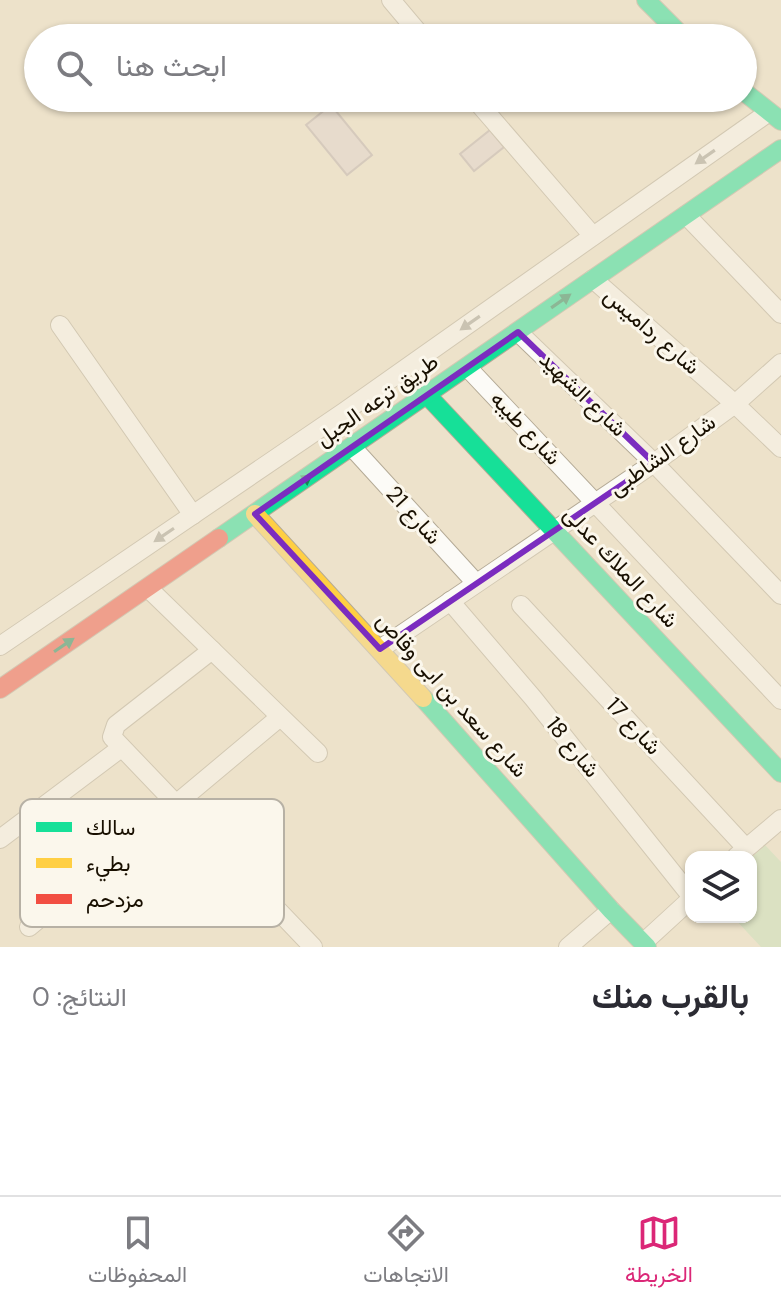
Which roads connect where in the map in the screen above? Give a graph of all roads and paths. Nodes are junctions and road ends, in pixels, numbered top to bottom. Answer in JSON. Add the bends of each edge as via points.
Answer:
{"nodes":[{"id":1,"x":391,"y":0,"type":"edge"},
{"id":2,"x":646,"y":0,"type":"edge"},
{"id":3,"x":411,"y":24,"type":"edge"},
{"id":4,"x":670,"y":24,"type":"edge"},
{"id":5,"x":757,"y":102,"type":"edge"},
{"id":6,"x":486,"y":112,"type":"edge"},
{"id":7,"x":775,"y":117,"type":"edge"},
{"id":8,"x":781,"y":149,"type":"edge"},
{"id":9,"x":686,"y":215,"type":"junction"},
{"id":10,"x":593,"y":236,"type":"junction"},
{"id":11,"x":593,"y":279,"type":"junction"},
{"id":12,"x":781,"y":314,"type":"edge"},
{"id":13,"x":60,"y":325,"type":"dead end"},
{"id":14,"x":518,"y":332,"type":"junction"},
{"id":15,"x":781,"y":363,"type":"edge"},
{"id":16,"x":467,"y":367,"type":"junction"},
{"id":17,"x":427,"y":395,"type":"junction"},
{"id":18,"x":735,"y":404,"type":"junction"},
{"id":19,"x":344,"y":412,"type":"junction"},
{"id":20,"x":358,"y":442,"type":"junction"},
{"id":21,"x":781,"y":448,"type":"edge"},
{"id":22,"x":654,"y":463,"type":"junction"},
{"id":23,"x":595,"y":502,"type":"junction"},
{"id":24,"x":255,"y":514,"type":"junction"},
{"id":25,"x":193,"y":515,"type":"junction"},
{"id":26,"x":555,"y":532,"type":"junction"},
{"id":27,"x":476,"y":583,"type":"junction"},
{"id":28,"x":148,"y":588,"type":"junction"},
{"id":29,"x":781,"y":595,"type":"edge"},
{"id":30,"x":450,"y":601,"type":"junction"},
{"id":31,"x":521,"y":605,"type":"dead end"},
{"id":32,"x":0,"y":646,"type":"edge"},
{"id":33,"x":380,"y":649,"type":"junction"},
{"id":34,"x":212,"y":650,"type":"junction"},
{"id":35,"x":0,"y":689,"type":"edge"},
{"id":36,"x":781,"y":700,"type":"edge"},
{"id":37,"x":280,"y":717,"type":"junction"},
{"id":38,"x":121,"y":748,"type":"junction"},
{"id":39,"x":318,"y":753,"type":"dead end"},
{"id":40,"x":781,"y":773,"type":"edge"},
{"id":41,"x":53,"y":799,"type":"edge"},
{"id":42,"x":171,"y":799,"type":"edge"},
{"id":43,"x":182,"y":799,"type":"edge"},
{"id":44,"x":781,"y":819,"type":"edge"},
{"id":45,"x":20,"y":824,"type":"edge"},
{"id":46,"x":0,"y":839,"type":"edge"},
{"id":47,"x":740,"y":851,"type":"edge"},
{"id":48,"x":742,"y":851,"type":"edge"},
{"id":49,"x":685,"y":889,"type":"edge"},
{"id":50,"x":685,"y":903,"type":"edge"},
{"id":51,"x":611,"y":910,"type":"junction"},
{"id":52,"x":284,"y":917,"type":"edge"},
{"id":53,"x":645,"y":945,"type":"edge"},
{"id":54,"x":313,"y":947,"type":"edge"},
{"id":55,"x":568,"y":947,"type":"edge"}],
"edges":[{"from":1,"to":3,"type":"street"},
{"from":2,"to":4,"type":"street"},
{"from":5,"to":7,"type":"street"},
{"from":6,"to":10,"type":"street"},
{"from":7,"to":10,"type":"street","name":"طريق ترعه الجبل","one_way":true},
{"from":8,"to":9,"type":"street","name":"طريق ترعه الجبل"},
{"from":9,"to":11,"type":"street","name":"طريق ترعه الجبل"},
{"from":9,"to":12,"type":"street"},
{"from":10,"to":19,"type":"street","name":"طريق ترعه الجبل","one_way":true},
{"from":14,"to":11,"type":"street","name":"طريق ترعه الجبل","one_way":true},
{"from":11,"to":18,"type":"street","name":"شارع رداميس"},
{"from":13,"to":25,"type":"street"},
{"from":14,"to":16,"type":"street","name":"طريق ترعه الجبل"},
{"from":14,"to":22,"type":"street","name":"شارع الشهيد"},
{"from":15,"to":18,"type":"street","name":"شارع الشاطبى"},
{"from":16,"to":17,"type":"street","name":"طريق ترعه الجبل"},
{"from":16,"to":23,"type":"street","name":"شارع طيبه"},
{"from":17,"to":20,"type":"street","name":"طريق ترعه الجبل"},
{"from":17,"to":26,"type":"street","name":"شارع الملاك عدلى"},
{"from":18,"to":21,"type":"street","name":"شارع رداميس"},
{"from":18,"to":22,"type":"street","name":"شارع الشاطبى"},
{"from":19,"to":20,"type":"street","name":"شارع 21"},
{"from":19,"to":25,"type":"street","name":"طريق ترعه الجبل"},
{"from":24,"to":20,"type":"street","name":"طريق ترعه الجبل","one_way":true},
{"from":20,"to":27,"type":"street","name":"شارع 21"},
{"from":22,"to":23,"type":"street","name":"شارع الشاطبى"},
{"from":22,"to":29,"type":"street","name":"شارع الشهيد"},
{"from":23,"to":26,"type":"street","name":"شارع الشاطبى"},
{"from":23,"to":36,"type":"street","name":"شارع طيبه"},
{"from":24,"to":28,"type":"street","name":"طريق ترعه الجبل"},
{"from":24,"to":33,"type":"street","name":"شارع سعد بن ابى وقاص"},
{"from":25,"to":32,"type":"street","name":"طريق ترعه الجبل","one_way":true},
{"from":26,"to":27,"type":"street","name":"شارع الشاطبى"},
{"from":26,"to":40,"type":"street","name":"شارع الملاك عدلى"},
{"from":27,"to":30,"type":"street","name":"شارع الشاطبى"},
{"from":28,"to":34,"type":"street"},
{"from":35,"to":28,"type":"street","name":"طريق ترعه الجبل","one_way":true},
{"from":30,"to":33,"type":"street","name":"شارع الشاطبى"},
{"from":30,"to":49,"type":"street","name":"شارع 18"},
{"from":31,"to":47,"type":"street","name":"شارع 17"},
{"from":33,"to":51,"type":"street","name":"شارع سعد بن ابى وقاص"},
{"from":34,"to":37,"type":"street"},
{"from":34,"to":38,"type":"street","via":[[116,725],[112,737]]},
{"from":37,"to":39,"type":"street"},
{"from":37,"to":43,"type":"street"},
{"from":38,"to":41,"type":"street"},
{"from":38,"to":42,"type":"street"},
{"from":44,"to":48,"type":"street"},
{"from":45,"to":46,"type":"street"},
{"from":50,"to":53,"type":"street"},
{"from":51,"to":53,"type":"street","name":"شارع سعد بن ابى وقاص"},
{"from":51,"to":55,"type":"street"},
{"from":52,"to":54,"type":"street"}]}
